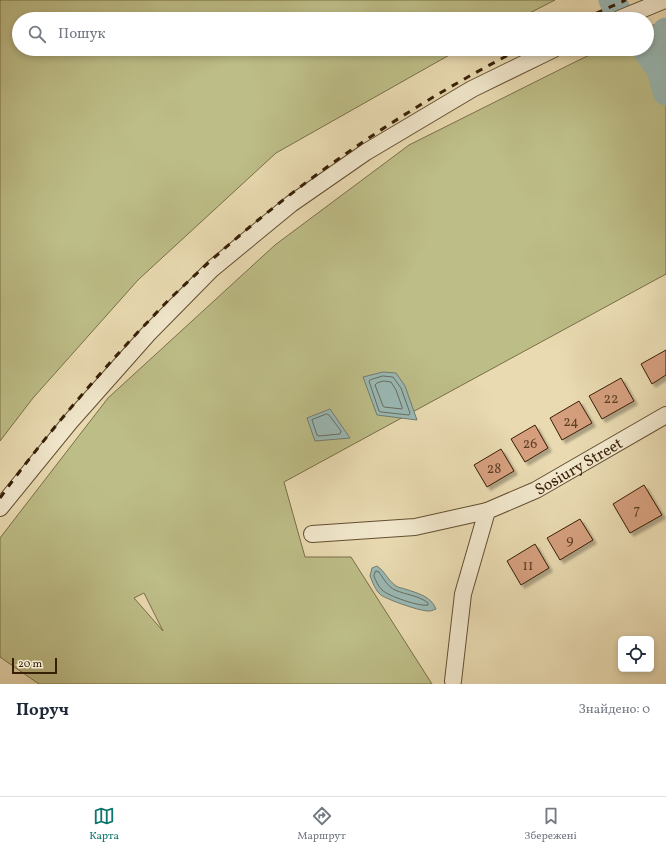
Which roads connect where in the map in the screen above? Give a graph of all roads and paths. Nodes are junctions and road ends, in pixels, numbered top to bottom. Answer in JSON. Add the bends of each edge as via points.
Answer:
{"nodes":[{"id":1,"x":665,"y":0,"type":"edge"},
{"id":2,"x":635,"y":12,"type":"edge"},
{"id":3,"x":540,"y":56,"type":"edge"},
{"id":4,"x":666,"y":415,"type":"edge"},
{"id":5,"x":0,"y":508,"type":"edge"},
{"id":6,"x":487,"y":511,"type":"junction"},
{"id":7,"x":312,"y":534,"type":"dead end"},
{"id":8,"x":453,"y":681,"type":"dead end"}],
"edges":[{"from":1,"to":2,"type":"street"},
{"from":3,"to":5,"type":"street","via":[[472,89],[366,152],[291,204],[212,269],[148,334],[75,416]]},
{"from":4,"to":6,"type":"street","name":"Sosiury Street","via":[[536,490]]},
{"from":6,"to":7,"type":"street","name":"Sosiury Street","via":[[415,528]]},
{"from":6,"to":8,"type":"street","via":[[463,594]]}]}
